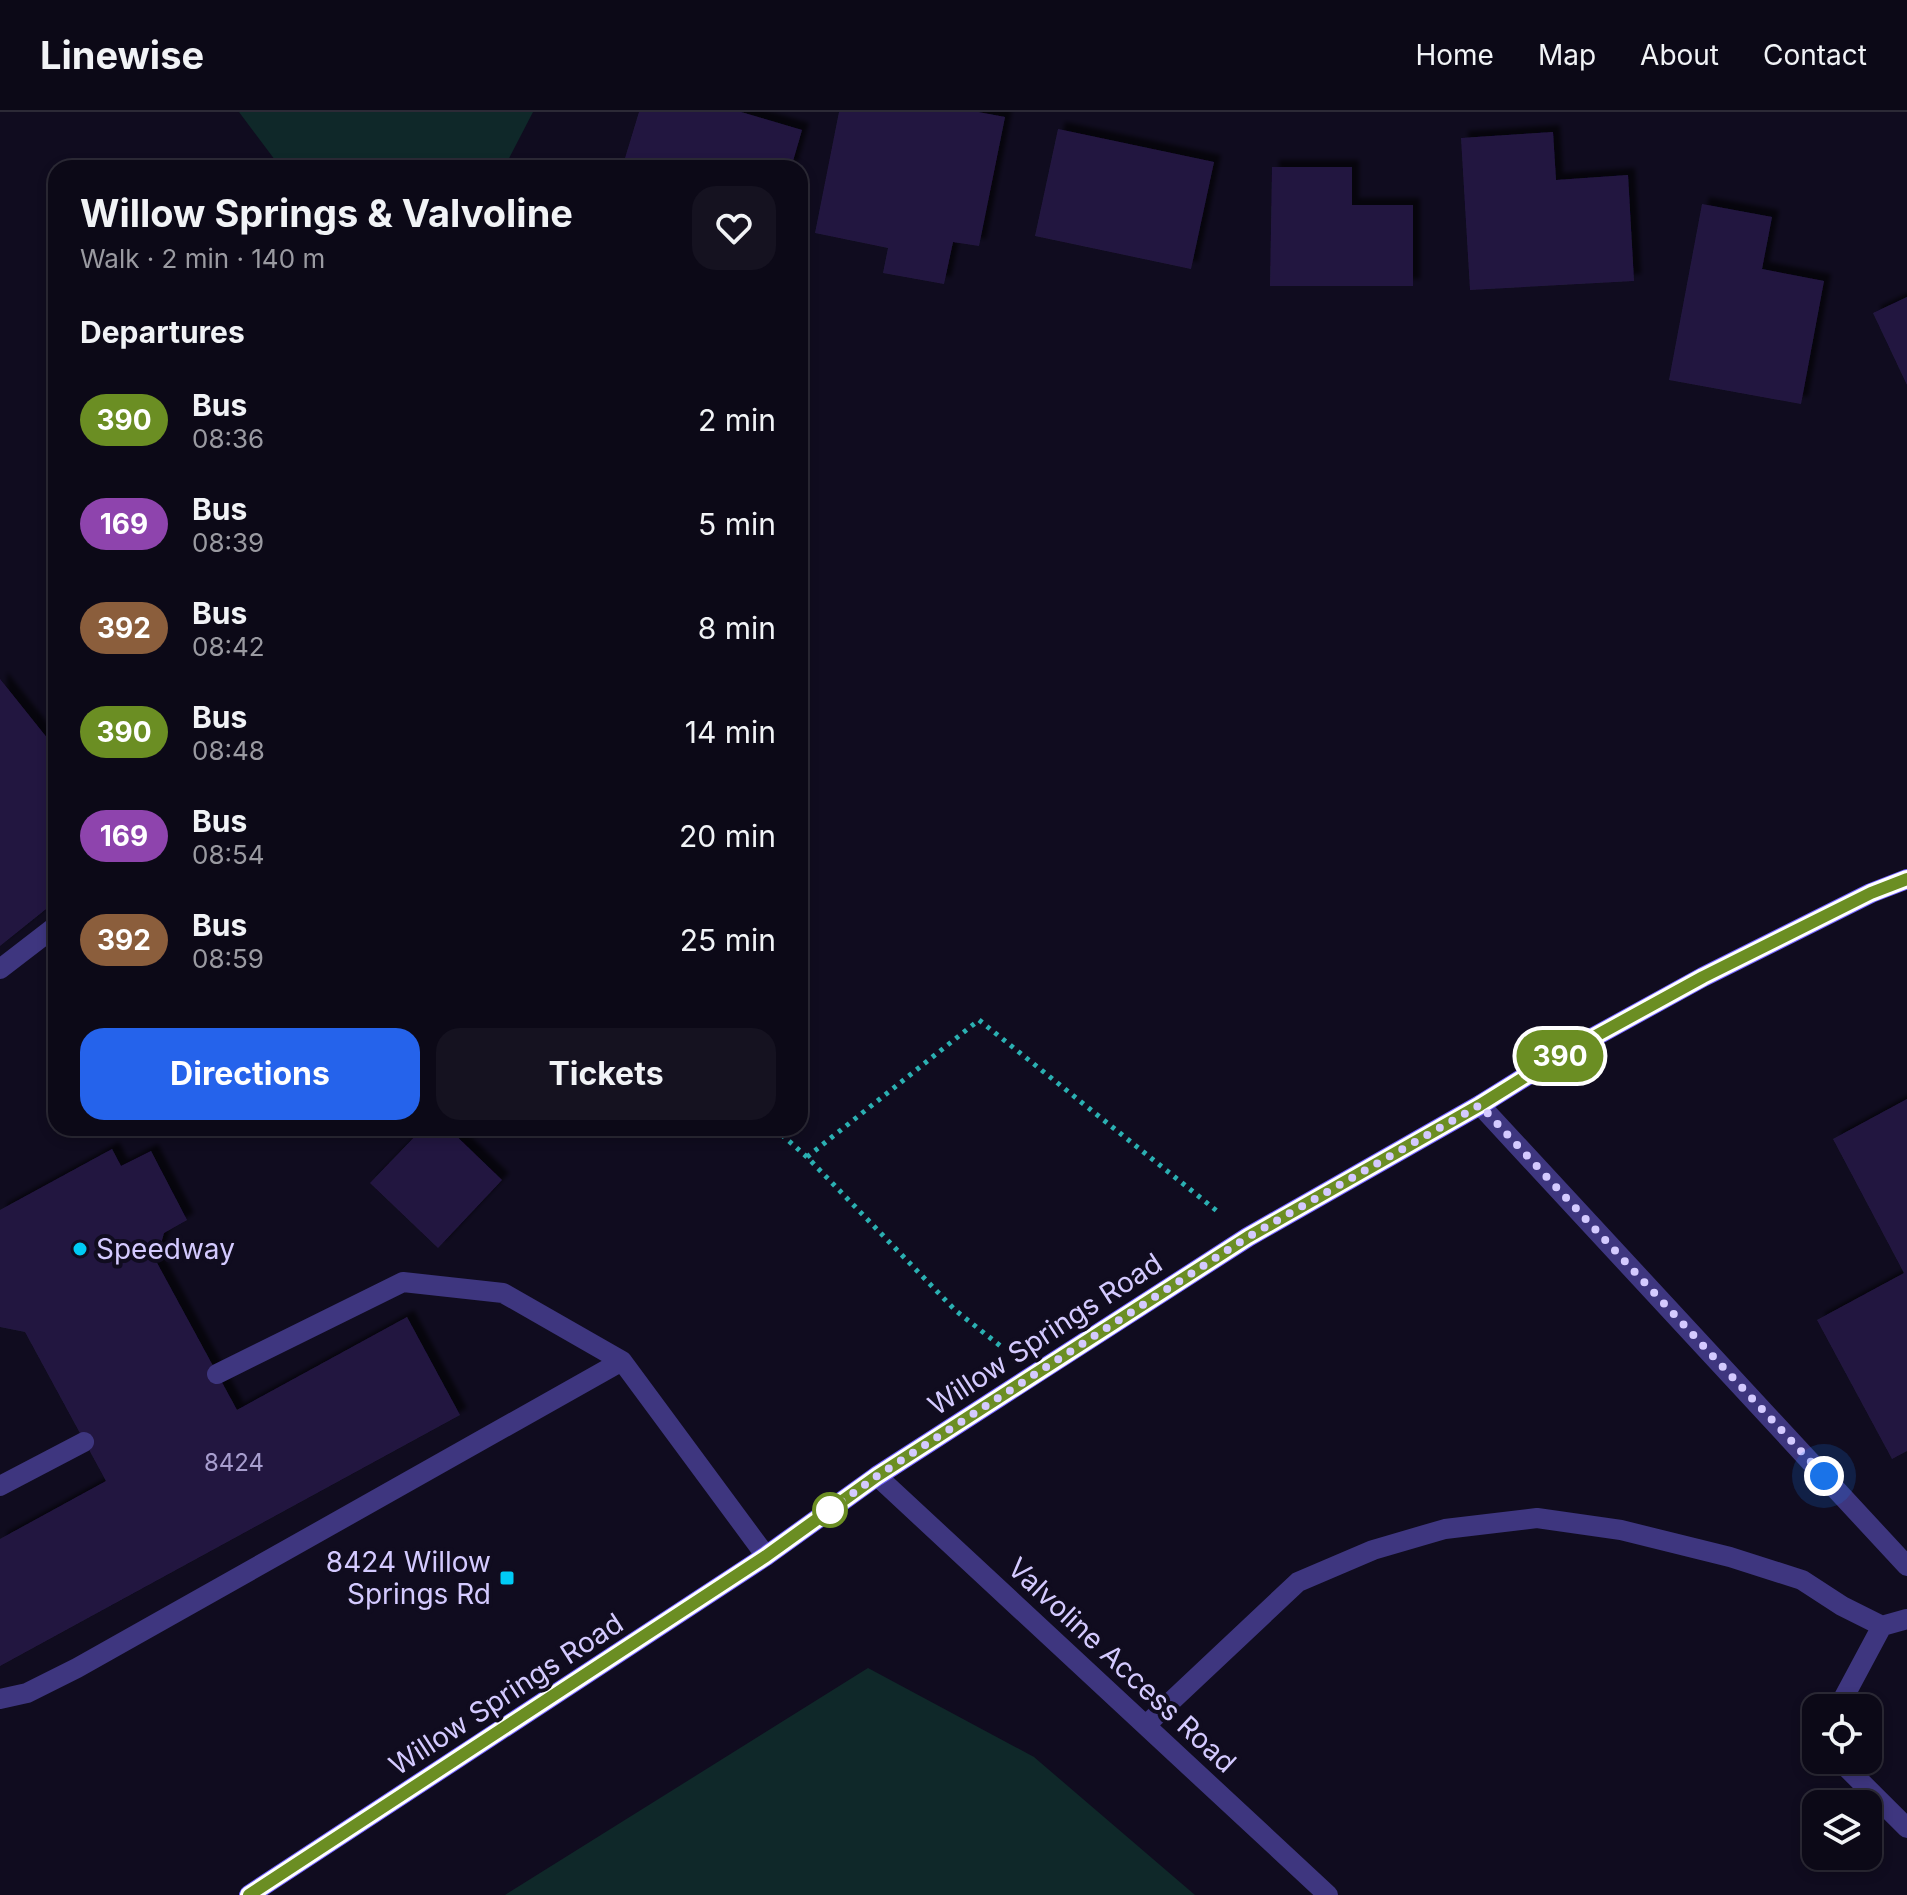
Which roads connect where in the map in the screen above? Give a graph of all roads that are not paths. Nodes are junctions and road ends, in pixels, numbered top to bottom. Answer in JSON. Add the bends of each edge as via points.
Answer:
{"nodes":[{"id":1,"x":1907,"y":879,"type":"edge"},
{"id":2,"x":48,"y":932,"type":"edge"},
{"id":3,"x":0,"y":969,"type":"edge"},
{"id":4,"x":1480,"y":1105,"type":"junction"},
{"id":5,"x":622,"y":1361,"type":"junction"},
{"id":6,"x":217,"y":1374,"type":"dead end"},
{"id":7,"x":84,"y":1442,"type":"dead end"},
{"id":8,"x":877,"y":1476,"type":"junction"},
{"id":9,"x":0,"y":1486,"type":"edge"},
{"id":10,"x":766,"y":1556,"type":"junction"},
{"id":11,"x":1907,"y":1566,"type":"edge"},
{"id":12,"x":1907,"y":1619,"type":"edge"},
{"id":13,"x":1882,"y":1626,"type":"junction"},
{"id":14,"x":1846,"y":1694,"type":"edge"},
{"id":15,"x":0,"y":1699,"type":"edge"},
{"id":16,"x":1146,"y":1725,"type":"junction"},
{"id":17,"x":1853,"y":1774,"type":"edge"},
{"id":18,"x":1907,"y":1828,"type":"edge"},
{"id":19,"x":249,"y":1895,"type":"edge"},
{"id":20,"x":1328,"y":1895,"type":"edge"}],
"edges":[{"from":1,"to":4,"type":"main road","name":"Willow Springs Road","via":[[1703,977]]},
{"from":2,"to":3,"type":"lane"},
{"from":4,"to":8,"type":"main road","name":"Willow Springs Road","via":[[1248,1237]]},
{"from":4,"to":11,"type":"lane"},
{"from":5,"to":6,"type":"lane","via":[[503,1293],[403,1282]]},
{"from":5,"to":10,"type":"lane"},
{"from":5,"to":15,"type":"lane","via":[[77,1668],[27,1693]]},
{"from":7,"to":9,"type":"lane"},
{"from":8,"to":10,"type":"main road","name":"Willow Springs Road"},
{"from":8,"to":16,"type":"lane","name":"Valvoline Access Road"},
{"from":10,"to":19,"type":"main road","name":"Willow Springs Road"},
{"from":12,"to":13,"type":"lane"},
{"from":13,"to":14,"type":"lane"},
{"from":13,"to":16,"type":"lane","via":[[1802,1580],[1621,1530],[1537,1518],[1445,1529],[1373,1550],[1298,1582]]},
{"from":16,"to":20,"type":"lane","name":"Valvoline Access Road"},
{"from":17,"to":18,"type":"lane"}]}
